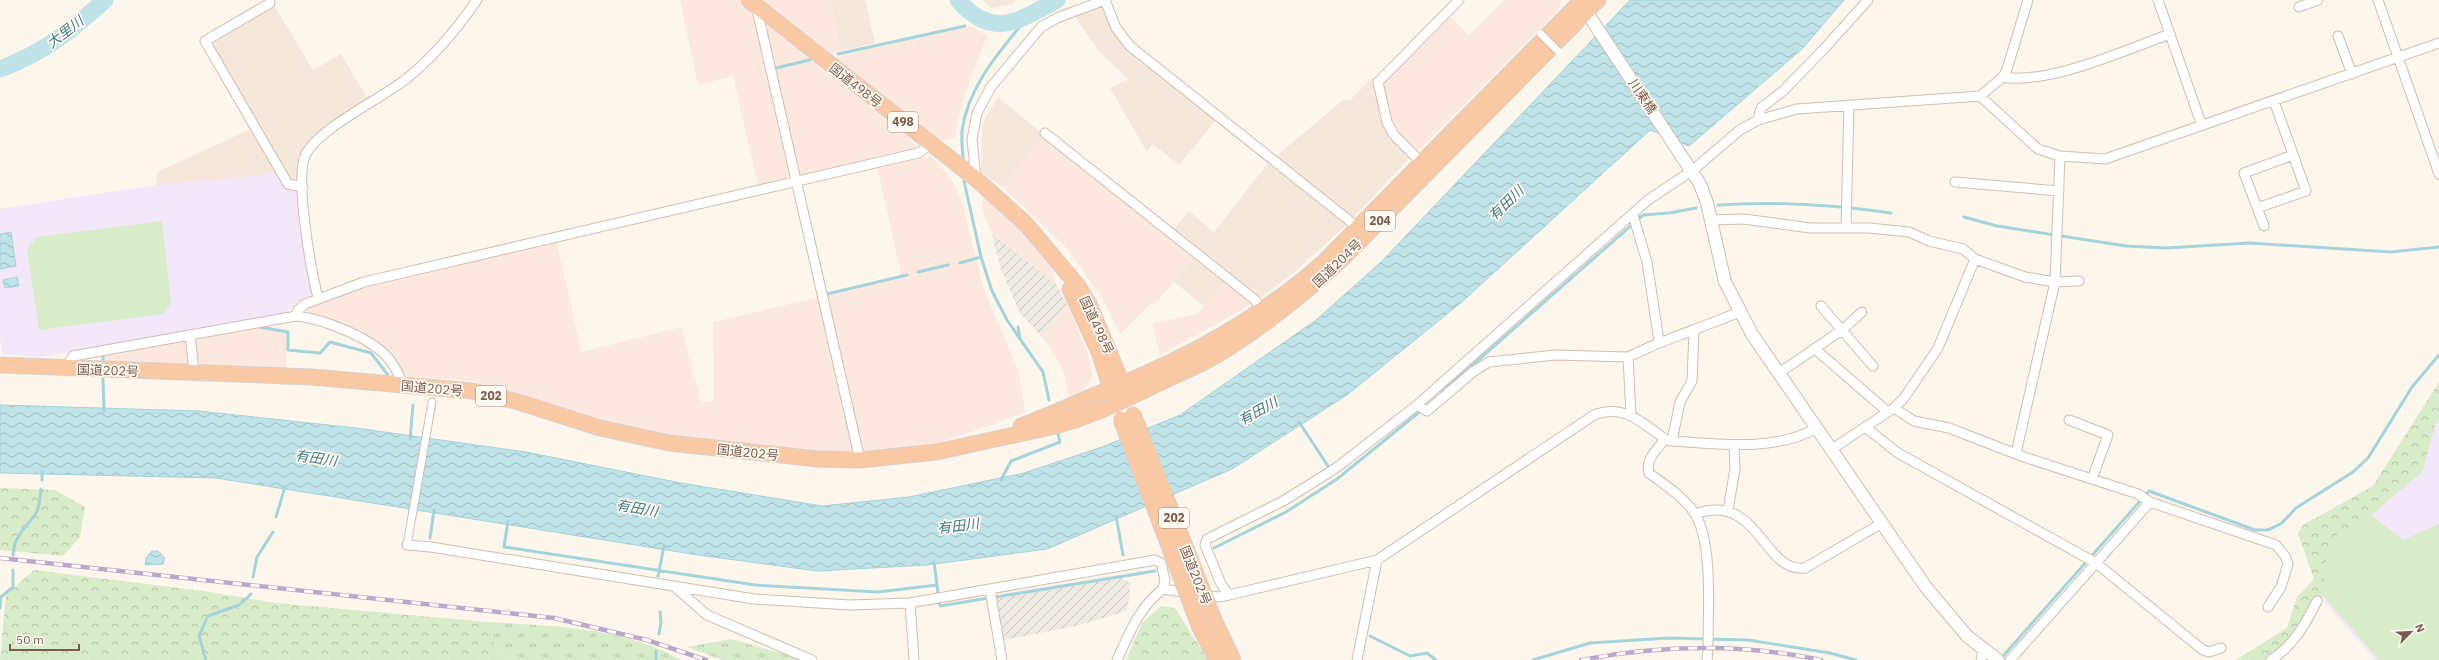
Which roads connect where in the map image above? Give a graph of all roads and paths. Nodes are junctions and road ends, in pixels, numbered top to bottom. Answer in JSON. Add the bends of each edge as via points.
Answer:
{"nodes":[{"id":1,"x":477,"y":0,"type":"edge"},
{"id":2,"x":1105,"y":0,"type":"edge"},
{"id":3,"x":1459,"y":0,"type":"edge"},
{"id":4,"x":1598,"y":0,"type":"edge"},
{"id":5,"x":1868,"y":0,"type":"edge"},
{"id":6,"x":2028,"y":0,"type":"edge"},
{"id":7,"x":2158,"y":0,"type":"edge"},
{"id":8,"x":2318,"y":0,"type":"edge"},
{"id":9,"x":2378,"y":0,"type":"edge"},
{"id":10,"x":753,"y":2,"type":"edge"},
{"id":11,"x":270,"y":3,"type":"dead end"},
{"id":12,"x":1582,"y":3,"type":"edge"},
{"id":13,"x":2299,"y":7,"type":"dead end"},
{"id":14,"x":1541,"y":34,"type":"dead end"},
{"id":15,"x":2170,"y":34,"type":"junction"},
{"id":16,"x":2338,"y":36,"type":"dead end"},
{"id":17,"x":2439,"y":43,"type":"edge"},
{"id":18,"x":1558,"y":51,"type":"dead end"},
{"id":19,"x":2398,"y":58,"type":"junction"},
{"id":20,"x":2352,"y":74,"type":"junction"},
{"id":21,"x":2003,"y":77,"type":"junction"},
{"id":22,"x":1980,"y":96,"type":"junction"},
{"id":23,"x":2274,"y":101,"type":"junction"},
{"id":24,"x":1849,"y":105,"type":"junction"},
{"id":25,"x":1758,"y":120,"type":"junction"},
{"id":26,"x":2202,"y":126,"type":"junction"},
{"id":27,"x":1045,"y":133,"type":"dead end"},
{"id":28,"x":932,"y":144,"type":"junction"},
{"id":29,"x":2060,"y":156,"type":"junction"},
{"id":30,"x":2293,"y":156,"type":"junction"},
{"id":31,"x":1426,"y":167,"type":"junction"},
{"id":32,"x":1691,"y":167,"type":"junction"},
{"id":33,"x":2439,"y":174,"type":"edge"},
{"id":34,"x":976,"y":179,"type":"junction"},
{"id":35,"x":795,"y":181,"type":"junction"},
{"id":36,"x":1955,"y":182,"type":"dead end"},
{"id":37,"x":303,"y":186,"type":"junction"},
{"id":38,"x":2059,"y":191,"type":"junction"},
{"id":39,"x":2257,"y":208,"type":"junction"},
{"id":40,"x":1633,"y":215,"type":"junction"},
{"id":41,"x":1711,"y":220,"type":"junction"},
{"id":42,"x":2264,"y":226,"type":"dead end"},
{"id":43,"x":1846,"y":228,"type":"junction"},
{"id":44,"x":1362,"y":231,"type":"junction"},
{"id":45,"x":1975,"y":259,"type":"junction"},
{"id":46,"x":2079,"y":281,"type":"dead end"},
{"id":47,"x":2055,"y":282,"type":"junction"},
{"id":48,"x":318,"y":298,"type":"junction"},
{"id":49,"x":1821,"y":306,"type":"dead end"},
{"id":50,"x":1739,"y":312,"type":"junction"},
{"id":51,"x":1862,"y":312,"type":"dead end"},
{"id":52,"x":1267,"y":315,"type":"junction"},
{"id":53,"x":296,"y":316,"type":"junction"},
{"id":54,"x":1842,"y":330,"type":"junction"},
{"id":55,"x":1694,"y":331,"type":"junction"},
{"id":56,"x":190,"y":335,"type":"junction"},
{"id":57,"x":1659,"y":341,"type":"junction"},
{"id":58,"x":1483,"y":347,"type":"junction"},
{"id":59,"x":1815,"y":349,"type":"junction"},
{"id":60,"x":1628,"y":357,"type":"junction"},
{"id":61,"x":1489,"y":362,"type":"junction"},
{"id":62,"x":0,"y":365,"type":"edge"},
{"id":63,"x":1873,"y":366,"type":"dead end"},
{"id":64,"x":66,"y":368,"type":"junction"},
{"id":65,"x":194,"y":372,"type":"junction"},
{"id":66,"x":1779,"y":373,"type":"junction"},
{"id":67,"x":402,"y":386,"type":"junction"},
{"id":68,"x":1119,"y":394,"type":"junction"},
{"id":69,"x":432,"y":402,"type":"dead end"},
{"id":70,"x":1417,"y":405,"type":"junction"},
{"id":71,"x":1891,"y":410,"type":"junction"},
{"id":72,"x":1631,"y":415,"type":"junction"},
{"id":73,"x":1127,"y":416,"type":"junction"},
{"id":74,"x":2069,"y":420,"type":"dead end"},
{"id":75,"x":1865,"y":427,"type":"junction"},
{"id":76,"x":1817,"y":428,"type":"junction"},
{"id":77,"x":1668,"y":440,"type":"junction"},
{"id":78,"x":1734,"y":445,"type":"junction"},
{"id":79,"x":1832,"y":449,"type":"junction"},
{"id":80,"x":2016,"y":453,"type":"junction"},
{"id":81,"x":860,"y":460,"type":"junction"},
{"id":82,"x":2092,"y":479,"type":"junction"},
{"id":83,"x":2150,"y":502,"type":"junction"},
{"id":84,"x":1728,"y":510,"type":"junction"},
{"id":85,"x":1695,"y":514,"type":"junction"},
{"id":86,"x":1882,"y":522,"type":"junction"},
{"id":87,"x":407,"y":546,"type":"joint"},
{"id":88,"x":1376,"y":560,"type":"junction"},
{"id":89,"x":2096,"y":563,"type":"junction"},
{"id":90,"x":674,"y":587,"type":"junction"},
{"id":91,"x":1163,"y":589,"type":"junction"},
{"id":92,"x":990,"y":590,"type":"junction"},
{"id":93,"x":1229,"y":595,"type":"junction"},
{"id":94,"x":2317,"y":601,"type":"dead end"},
{"id":95,"x":910,"y":603,"type":"junction"},
{"id":96,"x":2268,"y":607,"type":"dead end"},
{"id":97,"x":2221,"y":648,"type":"dead end"},
{"id":98,"x":1982,"y":655,"type":"edge"},
{"id":99,"x":812,"y":660,"type":"edge"},
{"id":100,"x":914,"y":660,"type":"edge"},
{"id":101,"x":1002,"y":660,"type":"edge"},
{"id":102,"x":1117,"y":660,"type":"edge"},
{"id":103,"x":1217,"y":660,"type":"edge"},
{"id":104,"x":1234,"y":660,"type":"edge"},
{"id":105,"x":1357,"y":660,"type":"edge"},
{"id":106,"x":1707,"y":660,"type":"edge"},
{"id":107,"x":1998,"y":660,"type":"edge"},
{"id":108,"x":2010,"y":660,"type":"edge"},
{"id":109,"x":2271,"y":660,"type":"edge"}],
"edges":[{"from":1,"to":37,"type":"street","via":[[438,50],[406,79],[327,132],[313,145],[304,162]]},
{"from":2,"to":34,"type":"street","via":[[1059,17],[1041,27],[991,87],[977,113],[972,139]]},
{"from":2,"to":44,"type":"street","via":[[1116,28],[1130,46]]},
{"from":3,"to":31,"type":"street","via":[[1378,82],[1387,122],[1394,135]]},
{"from":4,"to":12,"type":"highway","name":"国道204号","number":"204"},
{"from":5,"to":25,"type":"street","via":[[1783,91],[1761,108]]},
{"from":6,"to":21,"type":"street"},
{"from":7,"to":15,"type":"street"},
{"from":8,"to":13,"type":"street"},
{"from":9,"to":19,"type":"street"},
{"from":10,"to":28,"type":"highway","name":"国道498号","number":"498"},
{"from":10,"to":35,"type":"street"},
{"from":11,"to":37,"type":"street","via":[[205,41],[288,184]]},
{"from":12,"to":31,"type":"highway","name":"国道204号","number":"204"},
{"from":12,"to":32,"type":"street","name":"川東橋"},
{"from":14,"to":18,"type":"street","bridge":true},
{"from":15,"to":21,"type":"street","via":[[2052,75],[2013,79]]},
{"from":15,"to":26,"type":"street"},
{"from":16,"to":20,"type":"street"},
{"from":17,"to":19,"type":"street"},
{"from":19,"to":20,"type":"street"},
{"from":19,"to":33,"type":"street"},
{"from":20,"to":23,"type":"street"},
{"from":21,"to":22,"type":"street"},
{"from":22,"to":24,"type":"street"},
{"from":22,"to":29,"type":"street","via":[[2038,149]]},
{"from":23,"to":26,"type":"street"},
{"from":23,"to":30,"type":"street"},
{"from":24,"to":25,"type":"street","via":[[1797,109]]},
{"from":24,"to":43,"type":"street"},
{"from":25,"to":32,"type":"street"},
{"from":26,"to":29,"type":"street","via":[[2105,159]]},
{"from":27,"to":52,"type":"street","via":[[1254,300]]},
{"from":28,"to":34,"type":"highway","name":"国道498号","number":"498"},
{"from":28,"to":35,"type":"street","via":[[918,154]]},
{"from":29,"to":38,"type":"street"},
{"from":30,"to":39,"type":"street","via":[[2244,173]]},
{"from":30,"to":39,"type":"street","via":[[2306,191]]},
{"from":31,"to":44,"type":"highway","name":"国道204号","number":"204"},
{"from":32,"to":40,"type":"street"},
{"from":32,"to":41,"type":"street","name":"川東橋","via":[[1700,184]]},
{"from":34,"to":68,"type":"highway","name":"国道498号","number":"498","via":[[1026,224],[1078,286],[1089,304]]},
{"from":35,"to":48,"type":"street","via":[[364,282]]},
{"from":35,"to":81,"type":"street"},
{"from":36,"to":38,"type":"street"},
{"from":37,"to":48,"type":"street","via":[[306,227]]},
{"from":38,"to":47,"type":"street"},
{"from":39,"to":42,"type":"street"},
{"from":40,"to":57,"type":"street","via":[[1646,262]]},
{"from":40,"to":58,"type":"street"},
{"from":41,"to":43,"type":"street","via":[[1744,219],[1810,228]]},
{"from":41,"to":50,"type":"street","name":"川東橋","via":[[1725,282]]},
{"from":43,"to":45,"type":"street","via":[[1909,232],[1929,241],[1963,249]]},
{"from":44,"to":52,"type":"highway","name":"国道204号","number":"204"},
{"from":45,"to":47,"type":"street","via":[[2025,277]]},
{"from":45,"to":71,"type":"street","via":[[1938,348],[1904,398]]},
{"from":46,"to":47,"type":"street"},
{"from":47,"to":80,"type":"street"},
{"from":48,"to":53,"type":"street","via":[[298,310]]},
{"from":49,"to":54,"type":"street"},
{"from":50,"to":55,"type":"street"},
{"from":50,"to":66,"type":"street","name":"川東橋"},
{"from":51,"to":54,"type":"street"},
{"from":52,"to":68,"type":"highway","name":"国道204号","number":"204"},
{"from":53,"to":56,"type":"street"},
{"from":53,"to":67,"type":"street","via":[[321,321],[363,339],[391,362]]},
{"from":54,"to":59,"type":"street"},
{"from":54,"to":63,"type":"street"},
{"from":55,"to":57,"type":"street"},
{"from":55,"to":77,"type":"street","via":[[1692,381],[1680,402]]},
{"from":56,"to":64,"type":"street","via":[[73,356]]},
{"from":56,"to":65,"type":"street"},
{"from":57,"to":60,"type":"street"},
{"from":58,"to":61,"type":"street"},
{"from":58,"to":70,"type":"street"},
{"from":59,"to":66,"type":"street"},
{"from":59,"to":71,"type":"street"},
{"from":60,"to":61,"type":"street","via":[[1556,356]]},
{"from":60,"to":72,"type":"street"},
{"from":61,"to":70,"type":"street","via":[[1474,371],[1427,411]]},
{"from":62,"to":64,"type":"highway","name":"国道202号","number":"202"},
{"from":64,"to":65,"type":"highway","name":"国道202号","number":"202"},
{"from":65,"to":67,"type":"highway","name":"国道202号","number":"202","via":[[312,377]]},
{"from":66,"to":76,"type":"street","name":"川東橋"},
{"from":67,"to":81,"type":"highway","name":"国道202号","number":"202","via":[[472,391],[600,428],[669,443],[818,460]]},
{"from":68,"to":73,"type":"highway","name":"国道202号","number":"202"},
{"from":68,"to":81,"type":"highway","name":"国道202号","number":"202","via":[[1069,423],[936,452]]},
{"from":69,"to":87,"type":"street"},
{"from":70,"to":93,"type":"street","via":[[1324,476],[1285,500],[1207,539],[1205,545],[1221,584]]},
{"from":71,"to":75,"type":"street"},
{"from":71,"to":80,"type":"street","via":[[1914,421],[1949,428]]},
{"from":72,"to":77,"type":"street"},
{"from":72,"to":88,"type":"street","via":[[1606,410],[1594,415]]},
{"from":73,"to":103,"type":"highway","name":"国道202号","number":"202","bridge":true,"via":[[1200,628]]},
{"from":73,"to":104,"type":"highway","name":"国道202号","number":"202","bridge":true,"via":[[1215,622]]},
{"from":74,"to":82,"type":"street","via":[[2108,435]]},
{"from":75,"to":79,"type":"street"},
{"from":75,"to":89,"type":"street","via":[[1898,453]]},
{"from":76,"to":78,"type":"street","via":[[1786,440]]},
{"from":76,"to":79,"type":"street","name":"川東橋"},
{"from":77,"to":78,"type":"street"},
{"from":77,"to":85,"type":"street","via":[[1648,461],[1649,473],[1682,499]]},
{"from":78,"to":84,"type":"street","via":[[1735,469]]},
{"from":79,"to":86,"type":"street","name":"川東橋"},
{"from":80,"to":82,"type":"street"},
{"from":82,"to":83,"type":"street","via":[[2138,494]]},
{"from":83,"to":89,"type":"street"},
{"from":83,"to":96,"type":"street","via":[[2276,546],[2288,564],[2281,587]]},
{"from":84,"to":85,"type":"street","via":[[1707,509]]},
{"from":84,"to":86,"type":"street","via":[[1740,516],[1786,565],[1799,569],[1805,568]]},
{"from":85,"to":106,"type":"street","via":[[1702,529],[1708,580]]},
{"from":86,"to":98,"type":"street","name":"川東橋","via":[[1948,615]]},
{"from":87,"to":90,"type":"street","via":[[432,547]]},
{"from":88,"to":93,"type":"street"},
{"from":88,"to":105,"type":"street"},
{"from":89,"to":97,"type":"street","via":[[2203,650],[2209,652]]},
{"from":89,"to":108,"type":"street"},
{"from":90,"to":95,"type":"street","via":[[754,599],[850,605]]},
{"from":90,"to":99,"type":"street","via":[[707,615]]},
{"from":91,"to":92,"type":"street","via":[[1165,580],[1160,563],[1156,560]]},
{"from":91,"to":93,"type":"street","via":[[1219,597]]},
{"from":91,"to":102,"type":"street","via":[[1135,620]]},
{"from":92,"to":95,"type":"street"},
{"from":92,"to":101,"type":"street"},
{"from":94,"to":109,"type":"street","via":[[2302,631],[2282,653]]},
{"from":95,"to":100,"type":"street"},
{"from":98,"to":107,"type":"street","name":"川東橋"}]}
